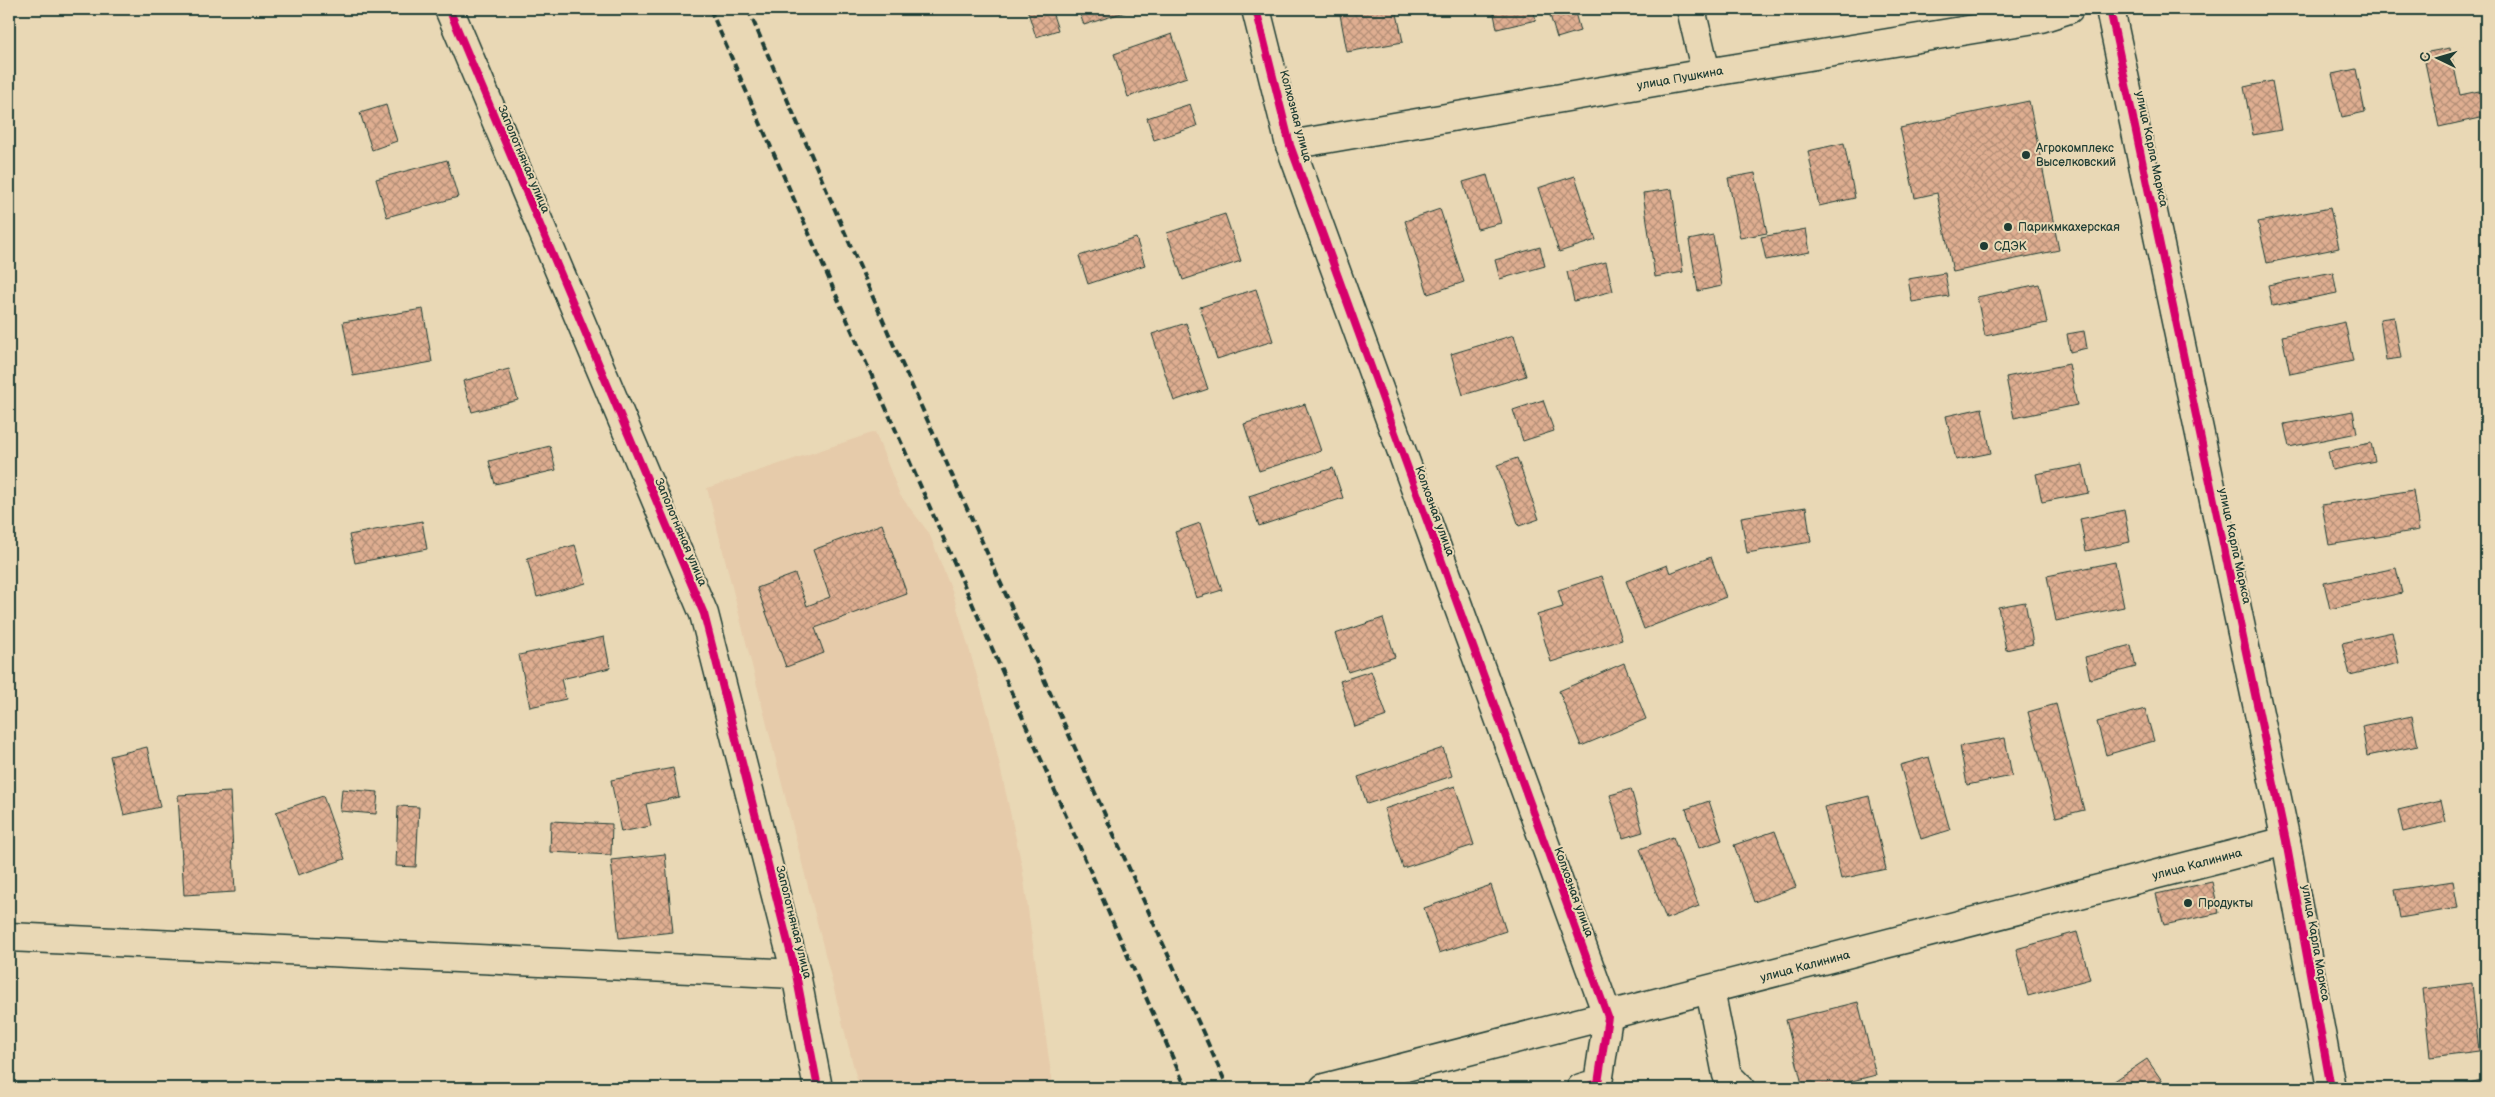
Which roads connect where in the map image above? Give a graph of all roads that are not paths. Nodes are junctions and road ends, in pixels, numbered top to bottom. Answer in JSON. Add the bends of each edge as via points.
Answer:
{"nodes":[{"id":1,"x":448,"y":9,"type":"edge"},
{"id":2,"x":1256,"y":9,"type":"edge"},
{"id":3,"x":1691,"y":9,"type":"edge"},
{"id":4,"x":2069,"y":9,"type":"edge"},
{"id":5,"x":2110,"y":9,"type":"edge"},
{"id":6,"x":1706,"y":73,"type":"junction"},
{"id":7,"x":1290,"y":145,"type":"junction"},
{"id":8,"x":2286,"y":841,"type":"junction"},
{"id":9,"x":9,"y":937,"type":"edge"},
{"id":10,"x":796,"y":974,"type":"junction"},
{"id":11,"x":1710,"y":990,"type":"junction"},
{"id":12,"x":1608,"y":1017,"type":"junction"},
{"id":13,"x":818,"y":1088,"type":"edge"},
{"id":14,"x":1324,"y":1088,"type":"edge"},
{"id":15,"x":1582,"y":1088,"type":"edge"},
{"id":16,"x":1740,"y":1088,"type":"edge"},
{"id":17,"x":2331,"y":1088,"type":"edge"}],
"edges":[{"from":1,"to":10,"type":"street","name":"Заполотняная улица","via":[[704,614]]},
{"from":2,"to":7,"type":"street","name":"Колхозная улица"},
{"from":3,"to":6,"type":"street"},
{"from":4,"to":6,"type":"street","name":"улица Пушкина","via":[[2041,18]]},
{"from":5,"to":8,"type":"street","name":"улица Карла Маркса"},
{"from":6,"to":7,"type":"street","name":"улица Пушкина"},
{"from":7,"to":12,"type":"street","name":"Колхозная улица"},
{"from":8,"to":11,"type":"street","name":"улица Калинина"},
{"from":8,"to":17,"type":"street","name":"улица Карла Маркса"},
{"from":9,"to":10,"type":"street"},
{"from":10,"to":13,"type":"street","name":"Заполотняная улица"},
{"from":11,"to":12,"type":"street","name":"улица Калинина"},
{"from":11,"to":16,"type":"street","via":[[1727,1075]]},
{"from":12,"to":14,"type":"street","name":"улица Калинина"},
{"from":12,"to":15,"type":"street","via":[[1598,1083]]}]}
